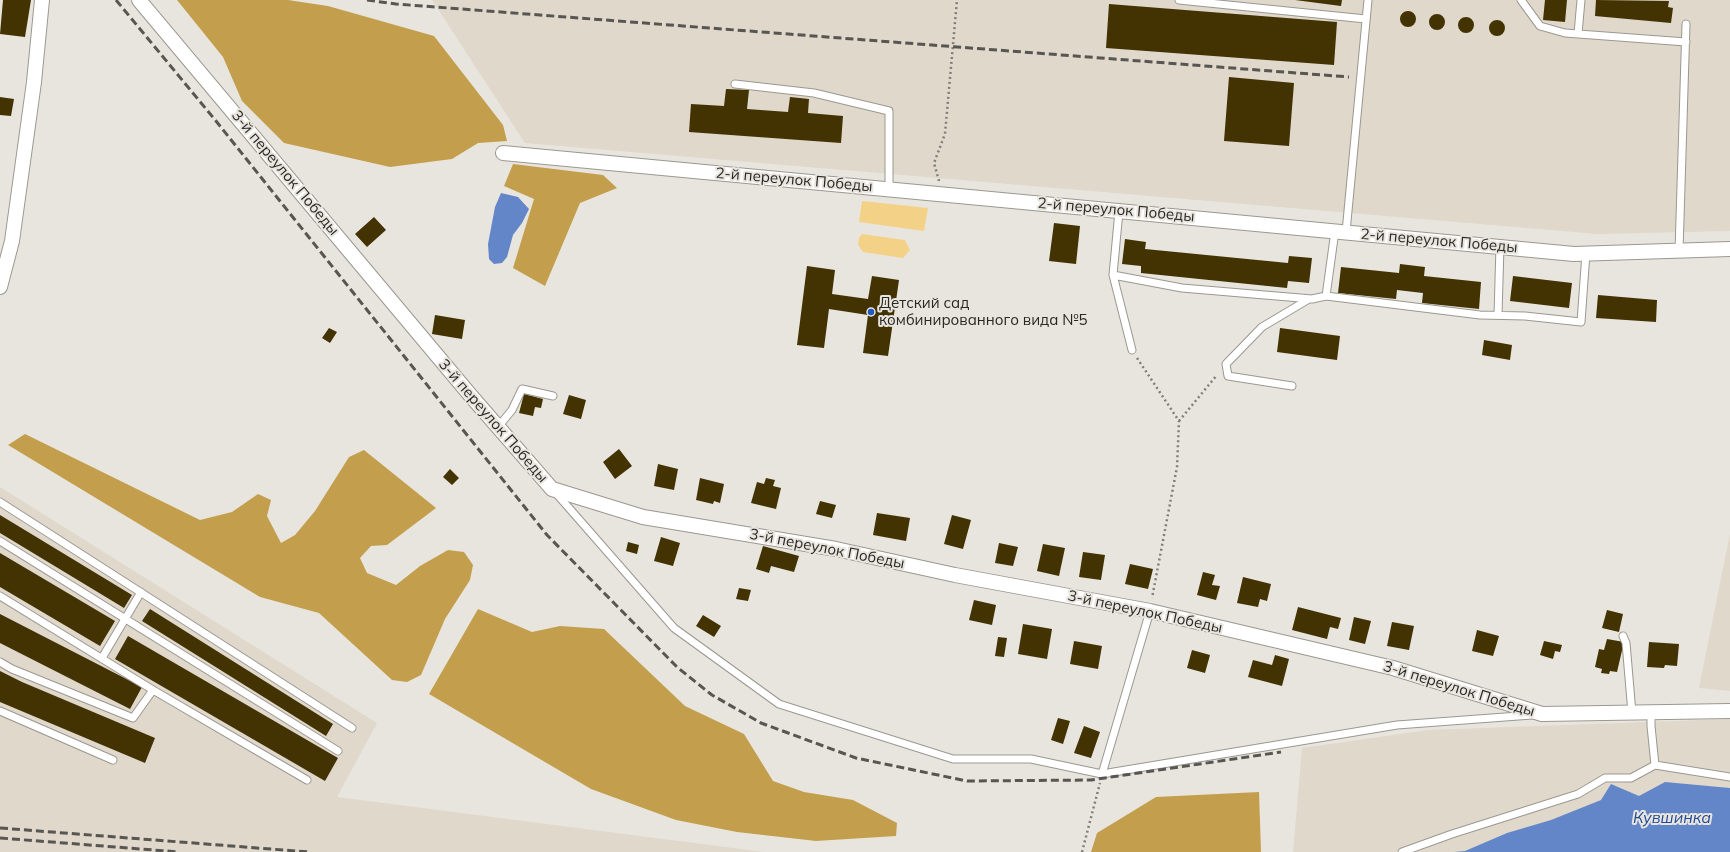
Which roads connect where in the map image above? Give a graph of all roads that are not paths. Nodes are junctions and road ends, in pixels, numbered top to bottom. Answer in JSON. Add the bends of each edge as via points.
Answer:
{"nodes":[{"id":1,"x":42,"y":0,"type":"edge"},
{"id":2,"x":139,"y":0,"type":"edge"},
{"id":3,"x":1179,"y":0,"type":"edge"},
{"id":4,"x":1368,"y":0,"type":"edge"},
{"id":5,"x":1521,"y":0,"type":"edge"},
{"id":6,"x":1580,"y":0,"type":"edge"},
{"id":7,"x":1366,"y":19,"type":"junction"},
{"id":8,"x":1686,"y":24,"type":"dead end"},
{"id":9,"x":1578,"y":34,"type":"junction"},
{"id":10,"x":1686,"y":42,"type":"junction"},
{"id":11,"x":735,"y":84,"type":"dead end"},
{"id":12,"x":503,"y":153,"type":"dead end"},
{"id":13,"x":889,"y":189,"type":"junction"},
{"id":14,"x":1119,"y":211,"type":"junction"},
{"id":15,"x":1341,"y":232,"type":"junction"},
{"id":16,"x":1500,"y":246,"type":"junction"},
{"id":17,"x":1730,"y":249,"type":"edge"},
{"id":18,"x":1679,"y":251,"type":"junction"},
{"id":19,"x":1586,"y":253,"type":"junction"},
{"id":20,"x":1113,"y":276,"type":"junction"},
{"id":21,"x":0,"y":287,"type":"edge"},
{"id":22,"x":1326,"y":296,"type":"junction"},
{"id":23,"x":1309,"y":299,"type":"junction"},
{"id":24,"x":1498,"y":315,"type":"junction"},
{"id":25,"x":1132,"y":350,"type":"road end"},
{"id":26,"x":1292,"y":386,"type":"dead end"},
{"id":27,"x":553,"y":396,"type":"dead end"},
{"id":28,"x":498,"y":427,"type":"junction"},
{"id":29,"x":552,"y":489,"type":"junction"},
{"id":30,"x":0,"y":502,"type":"edge"},
{"id":31,"x":0,"y":541,"type":"edge"},
{"id":32,"x":141,"y":592,"type":"junction"},
{"id":33,"x":0,"y":596,"type":"edge"},
{"id":34,"x":1150,"y":611,"type":"junction"},
{"id":35,"x":125,"y":618,"type":"junction"},
{"id":36,"x":1623,"y":636,"type":"dead end"},
{"id":37,"x":102,"y":658,"type":"junction"},
{"id":38,"x":0,"y":662,"type":"edge"},
{"id":39,"x":153,"y":690,"type":"junction"},
{"id":40,"x":0,"y":711,"type":"edge"},
{"id":41,"x":1730,"y":711,"type":"edge"},
{"id":42,"x":1651,"y":712,"type":"junction"},
{"id":43,"x":1632,"y":713,"type":"junction"},
{"id":44,"x":1542,"y":714,"type":"junction"},
{"id":45,"x":352,"y":728,"type":"dead end"},
{"id":46,"x":338,"y":751,"type":"dead end"},
{"id":47,"x":113,"y":760,"type":"dead end"},
{"id":48,"x":1655,"y":765,"type":"junction"},
{"id":49,"x":1102,"y":774,"type":"junction"},
{"id":50,"x":1730,"y":777,"type":"edge"},
{"id":51,"x":307,"y":780,"type":"dead end"},
{"id":52,"x":1402,"y":852,"type":"edge"}],
"edges":[{"from":1,"to":21,"type":"street","via":[[34,82],[12,241]]},
{"from":2,"to":28,"type":"street","name":"3-й переулок Победы"},
{"from":3,"to":7,"type":"lane"},
{"from":4,"to":7,"type":"lane"},
{"from":5,"to":9,"type":"lane","via":[[1540,26],[1564,34]]},
{"from":6,"to":9,"type":"lane"},
{"from":7,"to":15,"type":"lane"},
{"from":8,"to":10,"type":"lane"},
{"from":9,"to":10,"type":"lane"},
{"from":10,"to":18,"type":"lane"},
{"from":11,"to":13,"type":"lane","via":[[814,93],[889,111]]},
{"from":12,"to":13,"type":"street","name":"2-й переулок Победы"},
{"from":13,"to":14,"type":"street","name":"2-й переулок Победы"},
{"from":14,"to":15,"type":"street","name":"2-й переулок Победы"},
{"from":14,"to":20,"type":"lane"},
{"from":15,"to":16,"type":"street","name":"2-й переулок Победы"},
{"from":15,"to":22,"type":"lane"},
{"from":16,"to":19,"type":"street","name":"2-й переулок Победы"},
{"from":16,"to":24,"type":"lane"},
{"from":17,"to":18,"type":"street","name":"2-й переулок Победы"},
{"from":18,"to":19,"type":"street","name":"2-й переулок Победы"},
{"from":19,"to":24,"type":"lane","via":[[1581,322]]},
{"from":20,"to":23,"type":"lane","via":[[1182,288]]},
{"from":20,"to":25,"type":"lane"},
{"from":22,"to":23,"type":"lane"},
{"from":22,"to":24,"type":"lane","via":[[1406,307]]},
{"from":23,"to":26,"type":"lane","via":[[1262,327],[1226,364],[1228,376]]},
{"from":27,"to":28,"type":"lane","via":[[522,389],[512,410]]},
{"from":28,"to":29,"type":"street","name":"3-й переулок Победы"},
{"from":29,"to":34,"type":"street","name":"3-й переулок Победы","via":[[643,517],[836,549],[955,575]]},
{"from":29,"to":49,"type":"lane","via":[[674,628],[779,704],[953,760],[1031,759]]},
{"from":30,"to":32,"type":"lane"},
{"from":31,"to":35,"type":"lane"},
{"from":32,"to":35,"type":"lane"},
{"from":32,"to":45,"type":"lane"},
{"from":33,"to":37,"type":"lane"},
{"from":34,"to":44,"type":"street","name":"3-й переулок Победы","via":[[1393,668]]},
{"from":34,"to":49,"type":"lane"},
{"from":35,"to":37,"type":"lane"},
{"from":35,"to":46,"type":"lane"},
{"from":36,"to":43,"type":"lane","via":[[1626,643]]},
{"from":37,"to":39,"type":"lane"},
{"from":38,"to":39,"type":"lane","via":[[133,718]]},
{"from":39,"to":51,"type":"lane"},
{"from":40,"to":47,"type":"lane"},
{"from":41,"to":42,"type":"street","name":"3-й переулок Победы"},
{"from":42,"to":43,"type":"street","name":"3-й переулок Победы"},
{"from":42,"to":48,"type":"lane","via":[[1650,726]]},
{"from":43,"to":44,"type":"street","name":"3-й переулок Победы"},
{"from":44,"to":49,"type":"lane","via":[[1397,725]]},
{"from":48,"to":50,"type":"lane"},
{"from":48,"to":52,"type":"lane","via":[[1631,778],[1605,778],[1578,794]]}]}
